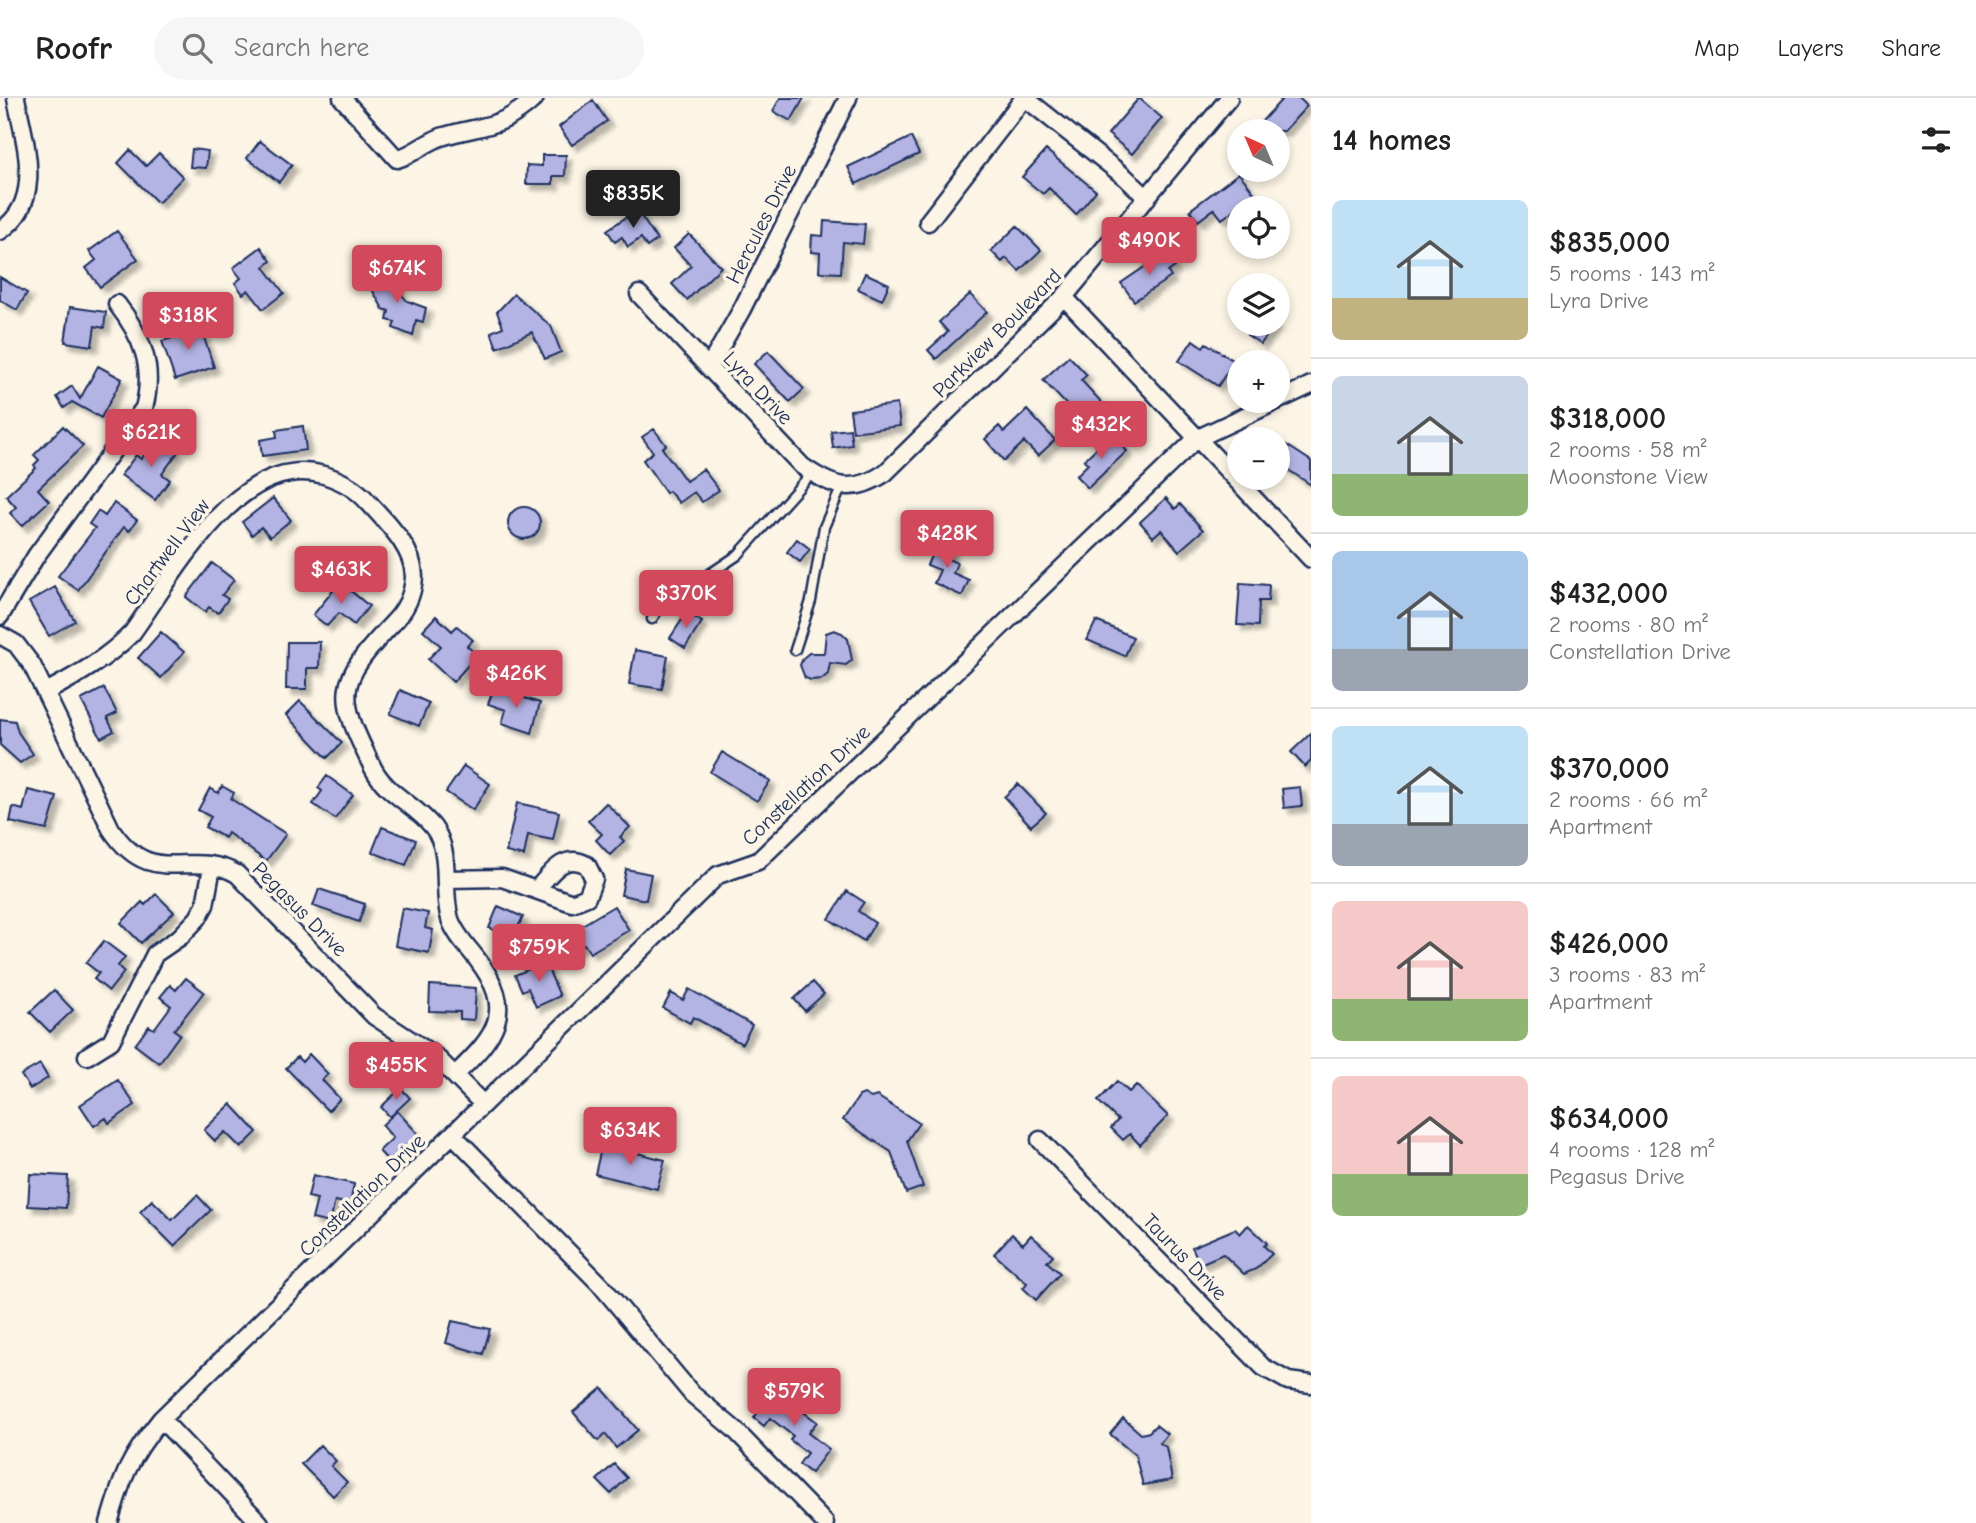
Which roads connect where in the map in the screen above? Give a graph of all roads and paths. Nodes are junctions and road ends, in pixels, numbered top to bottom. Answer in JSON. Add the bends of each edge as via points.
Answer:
{"nodes":[{"id":1,"x":16,"y":98,"type":"edge"},
{"id":2,"x":342,"y":98,"type":"edge"},
{"id":3,"x":535,"y":98,"type":"edge"},
{"id":4,"x":848,"y":98,"type":"edge"},
{"id":5,"x":1024,"y":98,"type":"edge"},
{"id":6,"x":1229,"y":98,"type":"edge"},
{"id":7,"x":1147,"y":198,"type":"junction"},
{"id":8,"x":928,"y":222,"type":"dead end"},
{"id":9,"x":0,"y":230,"type":"edge"},
{"id":10,"x":639,"y":294,"type":"dead end"},
{"id":11,"x":1064,"y":297,"type":"junction"},
{"id":12,"x":117,"y":304,"type":"dead end"},
{"id":13,"x":709,"y":367,"type":"junction"},
{"id":14,"x":1311,"y":385,"type":"edge"},
{"id":15,"x":1196,"y":439,"type":"junction"},
{"id":16,"x":812,"y":473,"type":"junction"},
{"id":17,"x":842,"y":486,"type":"junction"},
{"id":18,"x":861,"y":486,"type":"joint"},
{"id":19,"x":1311,"y":559,"type":"edge"},
{"id":20,"x":0,"y":616,"type":"edge"},
{"id":21,"x":652,"y":620,"type":"dead end"},
{"id":22,"x":0,"y":635,"type":"edge"},
{"id":23,"x":795,"y":650,"type":"dead end"},
{"id":24,"x":46,"y":692,"type":"junction"},
{"id":25,"x":212,"y":867,"type":"junction"},
{"id":26,"x":446,"y":879,"type":"junction"},
{"id":27,"x":537,"y":889,"type":"dead end"},
{"id":28,"x":87,"y":1056,"type":"dead end"},
{"id":29,"x":455,"y":1074,"type":"junction"},
{"id":30,"x":483,"y":1104,"type":"junction"},
{"id":31,"x":454,"y":1136,"type":"junction"},
{"id":32,"x":1040,"y":1140,"type":"dead end"},
{"id":33,"x":1311,"y":1384,"type":"edge"},
{"id":34,"x":161,"y":1419,"type":"junction"},
{"id":35,"x":109,"y":1523,"type":"edge"},
{"id":36,"x":260,"y":1523,"type":"edge"},
{"id":37,"x":825,"y":1523,"type":"edge"}],
"edges":[{"from":1,"to":9,"type":"street","via":[[28,192],[16,217]]},
{"from":2,"to":3,"type":"street","via":[[392,157],[402,158],[444,136],[490,127]]},
{"from":4,"to":13,"type":"street","name":"Hercules Drive"},
{"from":5,"to":7,"type":"street"},
{"from":5,"to":8,"type":"street"},
{"from":6,"to":7,"type":"street","name":"Parkview Boulevard"},
{"from":7,"to":11,"type":"street","name":"Parkview Boulevard"},
{"from":10,"to":13,"type":"street","name":"Lyra Drive"},
{"from":11,"to":15,"type":"street"},
{"from":11,"to":18,"type":"street","name":"Parkview Boulevard","via":[[885,473]]},
{"from":12,"to":20,"type":"street","via":[[148,358],[144,408],[36,556]]},
{"from":13,"to":16,"type":"street","name":"Lyra Drive"},
{"from":14,"to":15,"type":"street","name":"Constellation Drive"},
{"from":15,"to":19,"type":"street"},
{"from":15,"to":30,"type":"street","name":"Constellation Drive","via":[[758,861],[718,875]]},
{"from":16,"to":17,"type":"street","name":"Lyra Drive"},
{"from":16,"to":21,"type":"lane","via":[[738,555],[659,608]]},
{"from":17,"to":18,"type":"street","name":"Lyra Drive"},
{"from":17,"to":23,"type":"lane","via":[[824,527],[811,601]]},
{"from":22,"to":24,"type":"street","name":"Pegasus Drive","via":[[24,653]]},
{"from":24,"to":25,"type":"street","name":"Pegasus Drive","via":[[111,829],[127,850],[154,864]]},
{"from":24,"to":26,"type":"street","name":"Chartwell View","via":[[118,648],[218,516],[247,489],[281,474],[307,472],[330,477],[367,500],[407,548],[412,562],[409,602],[356,663],[347,696],[353,724],[374,770],[438,835]]},
{"from":25,"to":28,"type":"street","via":[[198,918],[155,954],[111,1041]]},
{"from":25,"to":29,"type":"street","name":"Pegasus Drive","via":[[228,869],[245,880],[374,1016]]},
{"from":26,"to":27,"type":"street","via":[[490,876]]},
{"from":26,"to":29,"type":"street","name":"Chartwell View","via":[[451,920],[493,981],[499,1009],[488,1042]]},
{"from":29,"to":30,"type":"street","name":"Pegasus Drive"},
{"from":30,"to":31,"type":"street","name":"Constellation Drive"},
{"from":31,"to":34,"type":"street","name":"Constellation Drive"},
{"from":31,"to":37,"type":"street","via":[[600,1284],[692,1394],[734,1429]]},
{"from":32,"to":33,"type":"street","name":"Taurus Drive","via":[[1263,1367],[1288,1381]]},
{"from":34,"to":35,"type":"street","name":"Constellation Drive","via":[[130,1460]]},
{"from":34,"to":36,"type":"street"}]}
